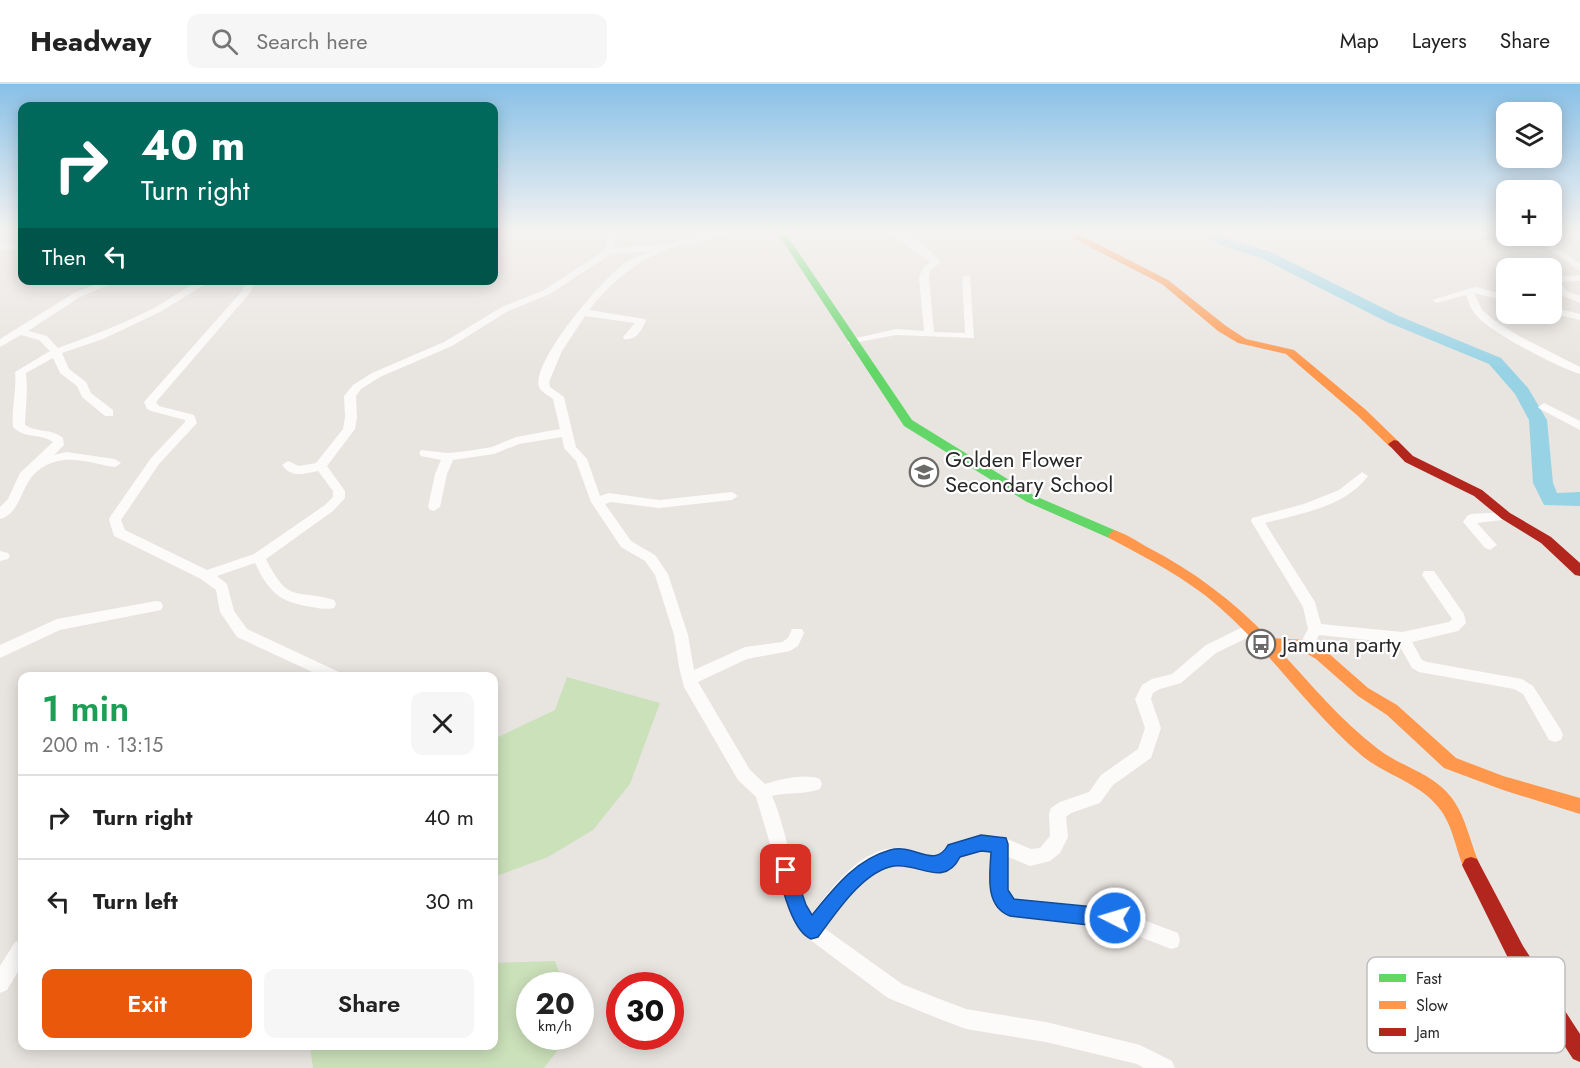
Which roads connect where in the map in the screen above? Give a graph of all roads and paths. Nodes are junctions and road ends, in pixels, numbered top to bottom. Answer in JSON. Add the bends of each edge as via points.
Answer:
{"nodes":[{"id":1,"x":570,"y":277,"type":"edge"},
{"id":2,"x":615,"y":277,"type":"edge"},
{"id":3,"x":812,"y":277,"type":"edge"},
{"id":4,"x":924,"y":277,"type":"edge"},
{"id":5,"x":967,"y":277,"type":"dead end"},
{"id":6,"x":1156,"y":277,"type":"edge"},
{"id":7,"x":1580,"y":278,"type":"edge"},
{"id":8,"x":85,"y":285,"type":"edge"},
{"id":9,"x":200,"y":285,"type":"edge"},
{"id":10,"x":249,"y":285,"type":"edge"},
{"id":11,"x":1467,"y":291,"type":"junction"},
{"id":12,"x":1496,"y":295,"type":"edge"},
{"id":13,"x":1437,"y":300,"type":"dead end"},
{"id":14,"x":1580,"y":300,"type":"edge"},
{"id":15,"x":581,"y":312,"type":"junction"},
{"id":16,"x":1562,"y":313,"type":"edge"},
{"id":17,"x":1580,"y":317,"type":"edge"},
{"id":18,"x":18,"y":331,"type":"junction"},
{"id":19,"x":929,"y":335,"type":"junction"},
{"id":20,"x":627,"y":337,"type":"dead end"},
{"id":21,"x":852,"y":342,"type":"junction"},
{"id":22,"x":0,"y":344,"type":"edge"},
{"id":23,"x":56,"y":352,"type":"junction"},
{"id":24,"x":1580,"y":371,"type":"edge"},
{"id":25,"x":1544,"y":406,"type":"dead end"},
{"id":26,"x":109,"y":413,"type":"dead end"},
{"id":27,"x":1580,"y":426,"type":"edge"},
{"id":28,"x":566,"y":432,"type":"junction"},
{"id":29,"x":425,"y":453,"type":"dead end"},
{"id":30,"x":448,"y":457,"type":"junction"},
{"id":31,"x":116,"y":463,"type":"dead end"},
{"id":32,"x":38,"y":464,"type":"junction"},
{"id":33,"x":288,"y":465,"type":"dead end"},
{"id":34,"x":321,"y":466,"type":"junction"},
{"id":35,"x":1362,"y":476,"type":"dead end"},
{"id":36,"x":732,"y":496,"type":"dead end"},
{"id":37,"x":14,"y":501,"type":"junction"},
{"id":38,"x":598,"y":503,"type":"junction"},
{"id":39,"x":434,"y":507,"type":"dead end"},
{"id":40,"x":0,"y":510,"type":"edge"},
{"id":41,"x":0,"y":515,"type":"edge"},
{"id":42,"x":1506,"y":516,"type":"junction"},
{"id":43,"x":1490,"y":545,"type":"dead end"},
{"id":44,"x":259,"y":557,"type":"junction"},
{"id":45,"x":1580,"y":571,"type":"edge"},
{"id":46,"x":206,"y":574,"type":"junction"},
{"id":47,"x":1429,"y":575,"type":"dead end"},
{"id":48,"x":329,"y":603,"type":"dead end"},
{"id":49,"x":156,"y":606,"type":"dead end"},
{"id":50,"x":1315,"y":629,"type":"junction"},
{"id":51,"x":1250,"y":630,"type":"junction"},
{"id":52,"x":797,"y":633,"type":"dead end"},
{"id":53,"x":1402,"y":638,"type":"junction"},
{"id":54,"x":1263,"y":644,"type":"junction"},
{"id":55,"x":1306,"y":646,"type":"junction"},
{"id":56,"x":0,"y":652,"type":"edge"},
{"id":57,"x":325,"y":672,"type":"edge"},
{"id":58,"x":689,"y":679,"type":"junction"},
{"id":59,"x":1555,"y":735,"type":"dead end"},
{"id":60,"x":814,"y":784,"type":"dead end"},
{"id":61,"x":762,"y":792,"type":"junction"},
{"id":62,"x":1580,"y":806,"type":"edge"},
{"id":63,"x":1000,"y":844,"type":"junction"},
{"id":64,"x":811,"y":930,"type":"junction"},
{"id":65,"x":1171,"y":940,"type":"dead end"},
{"id":66,"x":18,"y":955,"type":"edge"},
{"id":67,"x":1519,"y":957,"type":"edge"},
{"id":68,"x":0,"y":983,"type":"edge"},
{"id":69,"x":1565,"y":1029,"type":"edge"},
{"id":70,"x":1580,"y":1052,"type":"edge"},
{"id":71,"x":1165,"y":1068,"type":"edge"}],
"edges":[{"from":1,"to":34,"type":"street","via":[[548,292],[505,309],[448,344],[357,387],[350,396],[350,427]]},
{"from":2,"to":15,"type":"street"},
{"from":3,"to":21,"type":"street"},
{"from":4,"to":19,"type":"street"},
{"from":5,"to":19,"type":"street","via":[[970,336]]},
{"from":6,"to":42,"type":"street","via":[[1196,303],[1241,341],[1259,347],[1278,346],[1290,352],[1409,459],[1478,493]]},
{"from":7,"to":14,"type":"street","via":[[1553,282],[1564,293]]},
{"from":8,"to":18,"type":"street"},
{"from":9,"to":23,"type":"street","via":[[157,310]]},
{"from":10,"to":46,"type":"street","via":[[150,402],[151,407],[190,418],[191,423],[155,461],[115,520],[119,533]]},
{"from":11,"to":12,"type":"street"},
{"from":11,"to":13,"type":"street"},
{"from":11,"to":24,"type":"street","via":[[1472,295],[1473,306],[1493,324]]},
{"from":15,"to":20,"type":"street","via":[[641,321]]},
{"from":15,"to":28,"type":"street","via":[[561,343],[544,382],[545,388],[558,398]]},
{"from":16,"to":17,"type":"street"},
{"from":18,"to":22,"type":"street"},
{"from":18,"to":23,"type":"street","via":[[43,338]]},
{"from":19,"to":21,"type":"street","via":[[896,332]]},
{"from":21,"to":51,"type":"street","via":[[908,423],[1031,499],[1115,535],[1178,568],[1235,613]]},
{"from":23,"to":26,"type":"street","via":[[63,371],[82,384],[86,395]]},
{"from":23,"to":32,"type":"street","via":[[19,373],[19,427],[30,433],[53,435],[59,441]]},
{"from":25,"to":27,"type":"street"},
{"from":28,"to":30,"type":"street"},
{"from":28,"to":38,"type":"street"},
{"from":29,"to":30,"type":"street"},
{"from":30,"to":39,"type":"street"},
{"from":31,"to":32,"type":"street","via":[[66,456]]},
{"from":32,"to":37,"type":"street","via":[[24,476]]},
{"from":33,"to":34,"type":"street","via":[[297,471]]},
{"from":34,"to":44,"type":"street","via":[[339,491],[339,498]]},
{"from":35,"to":50,"type":"street","via":[[1343,493],[1307,508],[1257,521],[1310,606]]},
{"from":36,"to":38,"type":"street","via":[[659,504],[609,497]]},
{"from":37,"to":40,"type":"street"},
{"from":37,"to":41,"type":"street"},
{"from":38,"to":58,"type":"street","via":[[626,544],[650,558],[661,574],[681,635]]},
{"from":42,"to":43,"type":"street","via":[[1469,522]]},
{"from":42,"to":45,"type":"street","via":[[1546,540]]},
{"from":44,"to":46,"type":"street"},
{"from":44,"to":48,"type":"street","via":[[271,583],[285,596]]},
{"from":46,"to":57,"type":"street","via":[[222,588],[227,612],[242,633]]},
{"from":47,"to":53,"type":"street","via":[[1459,623]]},
{"from":49,"to":56,"type":"street","via":[[57,625]]},
{"from":50,"to":53,"type":"street"},
{"from":50,"to":55,"type":"street"},
{"from":51,"to":54,"type":"street"},
{"from":51,"to":63,"type":"street","via":[[1211,649],[1176,680],[1147,689],[1143,699],[1153,728],[1145,753],[1107,780],[1094,798],[1057,813],[1059,837],[1054,847],[1044,855],[1030,858]]},
{"from":52,"to":58,"type":"street","via":[[793,642],[785,646],[745,654]]},
{"from":53,"to":59,"type":"street","via":[[1417,664],[1424,668],[1517,683],[1528,690]]},
{"from":54,"to":55,"type":"street"},
{"from":54,"to":67,"type":"street","via":[[1368,751],[1416,777],[1445,802],[1469,861]]},
{"from":55,"to":62,"type":"street","via":[[1392,710],[1450,763]]},
{"from":58,"to":61,"type":"street","via":[[744,775]]},
{"from":60,"to":61,"type":"street"},
{"from":61,"to":64,"type":"street","via":[[799,910]]},
{"from":63,"to":64,"type":"street","via":[[981,843],[954,850],[949,860],[940,865],[908,856],[871,866],[849,883]]},
{"from":63,"to":65,"type":"street","via":[[999,892],[1010,907],[1115,918]]},
{"from":64,"to":71,"type":"street","via":[[895,991],[937,1008],[966,1019],[1046,1032],[1140,1055]]},
{"from":66,"to":68,"type":"street"},
{"from":69,"to":70,"type":"street"}]}
